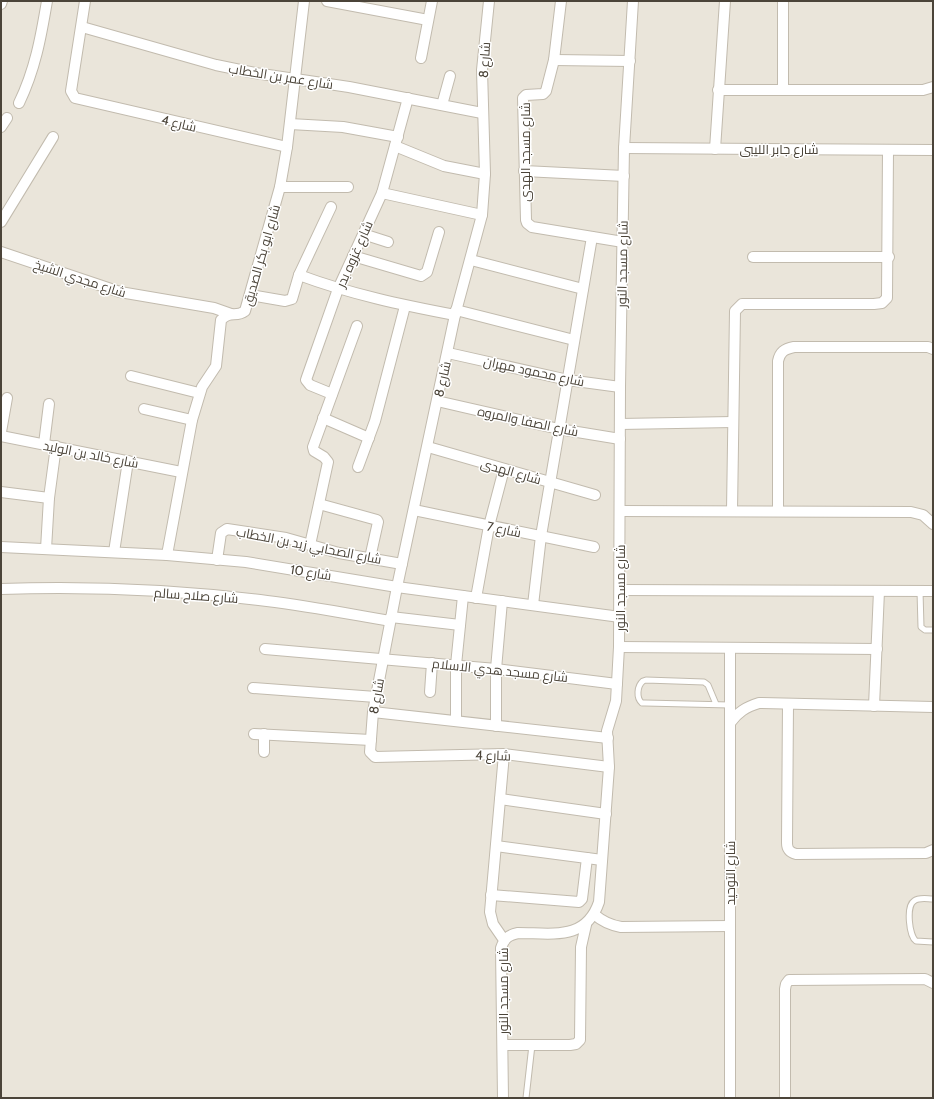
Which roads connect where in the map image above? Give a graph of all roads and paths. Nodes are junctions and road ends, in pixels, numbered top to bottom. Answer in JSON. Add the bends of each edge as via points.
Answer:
{"nodes":[{"id":1,"x":47,"y":1,"type":"edge"},
{"id":2,"x":85,"y":1,"type":"edge"},
{"id":3,"x":304,"y":1,"type":"edge"},
{"id":4,"x":327,"y":1,"type":"edge"},
{"id":5,"x":432,"y":1,"type":"edge"},
{"id":6,"x":489,"y":1,"type":"edge"},
{"id":7,"x":561,"y":1,"type":"edge"},
{"id":8,"x":633,"y":1,"type":"edge"},
{"id":9,"x":724,"y":1,"type":"edge"},
{"id":10,"x":783,"y":1,"type":"edge"},
{"id":11,"x":428,"y":20,"type":"junction"},
{"id":12,"x":82,"y":27,"type":"junction"},
{"id":13,"x":421,"y":58,"type":"dead end"},
{"id":14,"x":554,"y":60,"type":"junction"},
{"id":15,"x":630,"y":62,"type":"junction"},
{"id":16,"x":450,"y":76,"type":"dead end"},
{"id":17,"x":295,"y":80,"type":"junction"},
{"id":18,"x":933,"y":86,"type":"edge"},
{"id":19,"x":718,"y":90,"type":"junction"},
{"id":20,"x":783,"y":90,"type":"junction"},
{"id":21,"x":408,"y":98,"type":"junction"},
{"id":22,"x":18,"y":103,"type":"dead end"},
{"id":23,"x":442,"y":105,"type":"junction"},
{"id":24,"x":482,"y":113,"type":"junction"},
{"id":25,"x":290,"y":124,"type":"junction"},
{"id":26,"x":53,"y":137,"type":"dead end"},
{"id":27,"x":397,"y":141,"type":"junction"},
{"id":28,"x":287,"y":147,"type":"junction"},
{"id":29,"x":624,"y":148,"type":"junction"},
{"id":30,"x":714,"y":149,"type":"junction"},
{"id":31,"x":888,"y":150,"type":"junction"},
{"id":32,"x":933,"y":150,"type":"edge"},
{"id":33,"x":524,"y":171,"type":"junction"},
{"id":34,"x":485,"y":174,"type":"junction"},
{"id":35,"x":624,"y":176,"type":"junction"},
{"id":36,"x":280,"y":187,"type":"junction"},
{"id":37,"x":348,"y":187,"type":"dead end"},
{"id":38,"x":382,"y":193,"type":"junction"},
{"id":39,"x":331,"y":207,"type":"dead end"},
{"id":40,"x":482,"y":216,"type":"junction"},
{"id":41,"x":1,"y":222,"type":"edge"},
{"id":42,"x":440,"y":232,"type":"dead end"},
{"id":43,"x":363,"y":234,"type":"junction"},
{"id":44,"x":592,"y":237,"type":"junction"},
{"id":45,"x":388,"y":242,"type":"dead end"},
{"id":46,"x":623,"y":242,"type":"junction"},
{"id":47,"x":1,"y":252,"type":"edge"},
{"id":48,"x":353,"y":256,"type":"junction"},
{"id":49,"x":753,"y":257,"type":"dead end"},
{"id":50,"x":889,"y":257,"type":"junction"},
{"id":51,"x":471,"y":260,"type":"junction"},
{"id":52,"x":299,"y":275,"type":"junction"},
{"id":53,"x":583,"y":289,"type":"junction"},
{"id":54,"x":338,"y":290,"type":"junction"},
{"id":55,"x":250,"y":295,"type":"junction"},
{"id":56,"x":405,"y":306,"type":"junction"},
{"id":57,"x":456,"y":313,"type":"junction"},
{"id":58,"x":231,"y":314,"type":"junction"},
{"id":59,"x":357,"y":326,"type":"dead end"},
{"id":60,"x":574,"y":340,"type":"junction"},
{"id":61,"x":933,"y":349,"type":"edge"},
{"id":62,"x":448,"y":353,"type":"junction"},
{"id":63,"x":131,"y":376,"type":"dead end"},
{"id":64,"x":568,"y":380,"type":"junction"},
{"id":65,"x":620,"y":387,"type":"junction"},
{"id":66,"x":199,"y":393,"type":"junction"},
{"id":67,"x":332,"y":394,"type":"junction"},
{"id":68,"x":6,"y":398,"type":"dead end"},
{"id":69,"x":437,"y":400,"type":"junction"},
{"id":70,"x":49,"y":404,"type":"dead end"},
{"id":71,"x":144,"y":408,"type":"dead end"},
{"id":72,"x":323,"y":418,"type":"junction"},
{"id":73,"x":192,"y":420,"type":"junction"},
{"id":74,"x":733,"y":422,"type":"junction"},
{"id":75,"x":620,"y":424,"type":"junction"},
{"id":76,"x":559,"y":429,"type":"junction"},
{"id":77,"x":1,"y":432,"type":"edge"},
{"id":78,"x":1,"y":436,"type":"edge"},
{"id":79,"x":369,"y":438,"type":"junction"},
{"id":80,"x":620,"y":439,"type":"junction"},
{"id":81,"x":44,"y":444,"type":"junction"},
{"id":82,"x":56,"y":446,"type":"junction"},
{"id":83,"x":428,"y":447,"type":"junction"},
{"id":84,"x":128,"y":461,"type":"junction"},
{"id":85,"x":358,"y":467,"type":"dead end"},
{"id":86,"x":504,"y":469,"type":"junction"},
{"id":87,"x":181,"y":472,"type":"junction"},
{"id":88,"x":550,"y":482,"type":"junction"},
{"id":89,"x":1,"y":492,"type":"edge"},
{"id":90,"x":595,"y":495,"type":"dead end"},
{"id":91,"x":49,"y":498,"type":"junction"},
{"id":92,"x":319,"y":504,"type":"junction"},
{"id":93,"x":414,"y":510,"type":"junction"},
{"id":94,"x":620,"y":511,"type":"junction"},
{"id":95,"x":732,"y":511,"type":"junction"},
{"id":96,"x":778,"y":511,"type":"junction"},
{"id":97,"x":933,"y":524,"type":"edge"},
{"id":98,"x":489,"y":526,"type":"junction"},
{"id":99,"x":541,"y":536,"type":"junction"},
{"id":100,"x":310,"y":545,"type":"junction"},
{"id":101,"x":1,"y":547,"type":"edge"},
{"id":102,"x":594,"y":547,"type":"dead end"},
{"id":103,"x":46,"y":549,"type":"junction"},
{"id":104,"x":114,"y":552,"type":"junction"},
{"id":105,"x":167,"y":555,"type":"junction"},
{"id":106,"x":370,"y":558,"type":"junction"},
{"id":107,"x":217,"y":560,"type":"junction"},
{"id":108,"x":402,"y":564,"type":"junction"},
{"id":109,"x":397,"y":587,"type":"junction"},
{"id":110,"x":1,"y":589,"type":"edge"},
{"id":111,"x":620,"y":590,"type":"junction"},
{"id":112,"x":879,"y":591,"type":"junction"},
{"id":113,"x":920,"y":591,"type":"junction"},
{"id":114,"x":933,"y":591,"type":"edge"},
{"id":115,"x":463,"y":596,"type":"junction"},
{"id":116,"x":476,"y":598,"type":"junction"},
{"id":117,"x":502,"y":601,"type":"junction"},
{"id":118,"x":533,"y":605,"type":"junction"},
{"id":119,"x":620,"y":617,"type":"junction"},
{"id":120,"x":391,"y":619,"type":"junction"},
{"id":121,"x":460,"y":625,"type":"junction"},
{"id":122,"x":933,"y":630,"type":"edge"},
{"id":123,"x":619,"y":647,"type":"junction"},
{"id":124,"x":730,"y":648,"type":"junction"},
{"id":125,"x":265,"y":649,"type":"dead end"},
{"id":126,"x":877,"y":649,"type":"junction"},
{"id":127,"x":383,"y":658,"type":"junction"},
{"id":128,"x":432,"y":663,"type":"junction"},
{"id":129,"x":456,"y":665,"type":"junction"},
{"id":130,"x":496,"y":669,"type":"junction"},
{"id":131,"x":617,"y":684,"type":"junction"},
{"id":132,"x":253,"y":688,"type":"dead end"},
{"id":133,"x":430,"y":692,"type":"dead end"},
{"id":134,"x":376,"y":697,"type":"junction"},
{"id":135,"x":716,"y":704,"type":"junction"},
{"id":136,"x":788,"y":704,"type":"junction"},
{"id":137,"x":730,"y":705,"type":"junction"},
{"id":138,"x":874,"y":706,"type":"junction"},
{"id":139,"x":933,"y":707,"type":"edge"},
{"id":140,"x":373,"y":712,"type":"junction"},
{"id":141,"x":456,"y":721,"type":"junction"},
{"id":142,"x":730,"y":722,"type":"junction"},
{"id":143,"x":496,"y":726,"type":"junction"},
{"id":144,"x":608,"y":738,"type":"junction"},
{"id":145,"x":371,"y":740,"type":"junction"},
{"id":146,"x":264,"y":752,"type":"dead end"},
{"id":147,"x":504,"y":754,"type":"junction"},
{"id":148,"x":373,"y":756,"type":"joint"},
{"id":149,"x":610,"y":767,"type":"junction"},
{"id":150,"x":500,"y":799,"type":"junction"},
{"id":151,"x":606,"y":814,"type":"junction"},
{"id":152,"x":496,"y":846,"type":"junction"},
{"id":153,"x":933,"y":850,"type":"edge"},
{"id":154,"x":587,"y":858,"type":"junction"},
{"id":155,"x":602,"y":860,"type":"junction"},
{"id":156,"x":491,"y":895,"type":"junction"},
{"id":157,"x":933,"y":898,"type":"edge"},
{"id":158,"x":595,"y":915,"type":"junction"},
{"id":159,"x":586,"y":925,"type":"junction"},
{"id":160,"x":730,"y":926,"type":"junction"},
{"id":161,"x":504,"y":940,"type":"junction"},
{"id":162,"x":933,"y":942,"type":"edge"},
{"id":163,"x":933,"y":983,"type":"edge"},
{"id":164,"x":503,"y":1045,"type":"junction"},
{"id":165,"x":532,"y":1045,"type":"junction"},
{"id":166,"x":503,"y":1098,"type":"edge"},
{"id":167,"x":526,"y":1098,"type":"edge"},
{"id":168,"x":730,"y":1098,"type":"edge"},
{"id":169,"x":785,"y":1098,"type":"edge"}],
"edges":[{"from":1,"to":22,"type":"street","via":[[38,53],[31,76]]},
{"from":2,"to":12,"type":"street"},
{"from":3,"to":17,"type":"street","name":"شارع ابو بكر الصديق"},
{"from":4,"to":11,"type":"street"},
{"from":5,"to":11,"type":"street"},
{"from":6,"to":24,"type":"street","name":"شارع 8","via":[[482,70]]},
{"from":7,"to":14,"type":"street","name":"شارع مسجد الهدى"},
{"from":8,"to":15,"type":"street","name":"شارع مسجد النور"},
{"from":9,"to":19,"type":"street"},
{"from":10,"to":20,"type":"street"},
{"from":11,"to":13,"type":"street"},
{"from":12,"to":17,"type":"street","name":"شارع عمر بن الخطاب","via":[[216,65]]},
{"from":12,"to":28,"type":"street","name":"شارع 4","via":[[71,91],[79,100]]},
{"from":14,"to":15,"type":"street"},
{"from":14,"to":33,"type":"street","name":"شارع مسجد الهدى","via":[[546,91],[523,98]]},
{"from":15,"to":29,"type":"street","name":"شارع مسجد النور"},
{"from":16,"to":23,"type":"street"},
{"from":17,"to":21,"type":"street","name":"شارع عمر بن الخطاب","via":[[322,82]]},
{"from":17,"to":25,"type":"street","name":"شارع ابو بكر الصديق"},
{"from":18,"to":20,"type":"street","via":[[923,90]]},
{"from":19,"to":20,"type":"street"},
{"from":19,"to":30,"type":"street"},
{"from":21,"to":23,"type":"street","name":"شارع عمر بن الخطاب"},
{"from":21,"to":27,"type":"street","name":"شارع غزوه بدر"},
{"from":23,"to":24,"type":"street","name":"شارع عمر بن الخطاب"},
{"from":24,"to":34,"type":"street","name":"شارع 8"},
{"from":25,"to":27,"type":"street","via":[[343,127]]},
{"from":25,"to":28,"type":"street","name":"شارع ابو بكر الصديق"},
{"from":26,"to":41,"type":"street"},
{"from":27,"to":34,"type":"street","via":[[444,166]]},
{"from":27,"to":38,"type":"street","name":"شارع غزوه بدر"},
{"from":28,"to":36,"type":"street","name":"شارع ابو بكر الصديق"},
{"from":29,"to":30,"type":"street","name":"شارع جابر الليبى"},
{"from":29,"to":35,"type":"street","name":"شارع مسجد النور"},
{"from":30,"to":31,"type":"street","name":"شارع جابر الليبى"},
{"from":31,"to":32,"type":"street","name":"شارع جابر الليبى"},
{"from":31,"to":50,"type":"street"},
{"from":33,"to":35,"type":"street"},
{"from":33,"to":44,"type":"street","name":"شارع مسجد الهدى","via":[[526,220],[529,226]]},
{"from":34,"to":40,"type":"street","name":"شارع 8"},
{"from":35,"to":46,"type":"street","name":"شارع مسجد النور"},
{"from":36,"to":37,"type":"street"},
{"from":36,"to":55,"type":"street","name":"شارع ابو بكر الصديق"},
{"from":38,"to":40,"type":"street"},
{"from":38,"to":43,"type":"street","name":"شارع غزوه بدر"},
{"from":39,"to":52,"type":"street"},
{"from":40,"to":51,"type":"street","name":"شارع 8"},
{"from":42,"to":48,"type":"street","via":[[427,272],[421,276]]},
{"from":43,"to":45,"type":"street"},
{"from":43,"to":48,"type":"street","name":"شارع غزوه بدر"},
{"from":44,"to":46,"type":"street","name":"شارع مسجد الهدى"},
{"from":44,"to":53,"type":"street"},
{"from":46,"to":65,"type":"street","name":"شارع مسجد النور"},
{"from":47,"to":58,"type":"street","name":"شارع مجدي الشيخ","via":[[120,292],[214,308]]},
{"from":48,"to":54,"type":"street","name":"شارع غزوه بدر"},
{"from":49,"to":50,"type":"street"},
{"from":50,"to":74,"type":"street","via":[[889,290],[887,298],[882,303],[742,304],[735,311]]},
{"from":51,"to":53,"type":"street"},
{"from":51,"to":57,"type":"street","name":"شارع 8"},
{"from":52,"to":54,"type":"street"},
{"from":52,"to":55,"type":"street","via":[[294,296],[289,301]]},
{"from":53,"to":60,"type":"street"},
{"from":54,"to":56,"type":"street"},
{"from":54,"to":67,"type":"street","name":"شارع غزوه بدر","via":[[306,380],[310,385]]},
{"from":55,"to":58,"type":"street","name":"شارع ابو بكر الصديق","via":[[245,311]]},
{"from":56,"to":57,"type":"street"},
{"from":56,"to":79,"type":"street"},
{"from":57,"to":60,"type":"street"},
{"from":57,"to":62,"type":"street","name":"شارع 8"},
{"from":58,"to":66,"type":"street","name":"شارع ابو بكر الصديق","via":[[221,320],[216,366]]},
{"from":59,"to":67,"type":"street"},
{"from":60,"to":64,"type":"street"},
{"from":61,"to":96,"type":"street","via":[[786,348],[780,354]]},
{"from":62,"to":64,"type":"street","name":"شارع محمود مهران"},
{"from":62,"to":69,"type":"street","name":"شارع 8"},
{"from":63,"to":66,"type":"street"},
{"from":64,"to":65,"type":"street","name":"شارع محمود مهران"},
{"from":64,"to":76,"type":"street"},
{"from":65,"to":75,"type":"street","name":"شارع مسجد النور"},
{"from":66,"to":73,"type":"street","name":"شارع ابو بكر الصديق"},
{"from":67,"to":72,"type":"street"},
{"from":68,"to":77,"type":"street"},
{"from":69,"to":76,"type":"street","name":"شارع الصفا والمروه"},
{"from":69,"to":83,"type":"street","name":"شارع 8"},
{"from":70,"to":81,"type":"street"},
{"from":71,"to":73,"type":"street"},
{"from":72,"to":79,"type":"street"},
{"from":72,"to":92,"type":"street","via":[[313,447],[314,451],[328,462]]},
{"from":73,"to":87,"type":"street","name":"شارع ابو بكر الصديق"},
{"from":74,"to":75,"type":"street"},
{"from":74,"to":95,"type":"street"},
{"from":75,"to":80,"type":"street","name":"شارع مسجد النور"},
{"from":76,"to":80,"type":"street","name":"شارع الصفا والمروه"},
{"from":76,"to":88,"type":"street"},
{"from":78,"to":81,"type":"street","name":"شارع خالد بن الوليد"},
{"from":79,"to":85,"type":"street"},
{"from":80,"to":94,"type":"street","name":"شارع مسجد النور"},
{"from":81,"to":82,"type":"street","name":"شارع خالد بن الوليد"},
{"from":82,"to":84,"type":"street","name":"شارع خالد بن الوليد"},
{"from":82,"to":91,"type":"street"},
{"from":83,"to":86,"type":"street","name":"شارع الهدى"},
{"from":83,"to":93,"type":"street","name":"شارع 8"},
{"from":84,"to":87,"type":"street","name":"شارع خالد بن الوليد"},
{"from":84,"to":104,"type":"street"},
{"from":86,"to":88,"type":"street","name":"شارع الهدى"},
{"from":86,"to":98,"type":"street"},
{"from":87,"to":105,"type":"street","name":"شارع ابو بكر الصديق"},
{"from":88,"to":90,"type":"street","name":"شارع الهدى"},
{"from":88,"to":99,"type":"street"},
{"from":89,"to":91,"type":"street"},
{"from":91,"to":103,"type":"street"},
{"from":92,"to":100,"type":"street"},
{"from":92,"to":106,"type":"street","via":[[377,520]]},
{"from":93,"to":98,"type":"street","name":"شارع 7"},
{"from":93,"to":108,"type":"street","name":"شارع 8"},
{"from":94,"to":95,"type":"street"},
{"from":94,"to":111,"type":"street","name":"شارع مسجد النور"},
{"from":95,"to":96,"type":"street"},
{"from":96,"to":97,"type":"street","via":[[917,512]]},
{"from":98,"to":99,"type":"street","name":"شارع 7"},
{"from":98,"to":116,"type":"street"},
{"from":99,"to":102,"type":"street","name":"شارع 7"},
{"from":99,"to":118,"type":"street"},
{"from":100,"to":106,"type":"street","name":"شارع الصحابي زيد بن الخطاب"},
{"from":100,"to":107,"type":"street","name":"شارع الصحابي زيد بن الخطاب","via":[[286,538],[227,529],[221,533]]},
{"from":101,"to":103,"type":"street","name":"شارع 10"},
{"from":103,"to":104,"type":"street","name":"شارع 10"},
{"from":104,"to":105,"type":"street","name":"شارع 10"},
{"from":105,"to":107,"type":"street","name":"شارع 10"},
{"from":106,"to":108,"type":"street","name":"شارع الصحابي زيد بن الخطاب"},
{"from":107,"to":109,"type":"street","name":"شارع 10","via":[[321,573]]},
{"from":108,"to":109,"type":"street","name":"شارع 8"},
{"from":109,"to":115,"type":"street","name":"شارع 10"},
{"from":109,"to":120,"type":"street","name":"شارع 8"},
{"from":110,"to":120,"type":"street","name":"شارع صلاح سالم","via":[[92,589],[224,596]]},
{"from":111,"to":112,"type":"street"},
{"from":111,"to":119,"type":"street","name":"شارع مسجد النور"},
{"from":112,"to":113,"type":"street"},
{"from":112,"to":126,"type":"street"},
{"from":113,"to":114,"type":"street"},
{"from":113,"to":122,"type":"lane","via":[[921,627]]},
{"from":115,"to":116,"type":"street","name":"شارع 10"},
{"from":115,"to":121,"type":"street"},
{"from":116,"to":117,"type":"street","name":"شارع 10"},
{"from":117,"to":118,"type":"street","name":"شارع 10"},
{"from":117,"to":130,"type":"street"},
{"from":118,"to":119,"type":"street","name":"شارع 10"},
{"from":119,"to":123,"type":"street","name":"شارع مسجد النور"},
{"from":120,"to":121,"type":"street"},
{"from":120,"to":127,"type":"street","name":"شارع 8"},
{"from":121,"to":129,"type":"street"},
{"from":123,"to":124,"type":"street"},
{"from":123,"to":131,"type":"street","name":"شارع مسجد النور"},
{"from":124,"to":126,"type":"street"},
{"from":124,"to":137,"type":"street","name":"شارع التوحيد"},
{"from":125,"to":127,"type":"street","name":"شارع مسجد هدي الاسلام"},
{"from":126,"to":138,"type":"street"},
{"from":127,"to":128,"type":"street","name":"شارع مسجد هدي الاسلام"},
{"from":127,"to":134,"type":"street","name":"شارع 8"},
{"from":128,"to":129,"type":"street","name":"شارع مسجد هدي الاسلام"},
{"from":128,"to":133,"type":"street"},
{"from":129,"to":130,"type":"street","name":"شارع مسجد هدي الاسلام"},
{"from":129,"to":141,"type":"street"},
{"from":130,"to":131,"type":"street","name":"شارع مسجد هدي الاسلام"},
{"from":130,"to":143,"type":"street"},
{"from":131,"to":144,"type":"street","name":"شارع مسجد النور"},
{"from":132,"to":134,"type":"street"},
{"from":134,"to":140,"type":"street","name":"شارع 8"},
{"from":135,"to":135,"type":"lane","via":[[642,703],[638,697],[639,686],[646,680],[704,682],[708,685]]},
{"from":135,"to":137,"type":"lane"},
{"from":136,"to":138,"type":"street"},
{"from":136,"to":142,"type":"street","via":[[759,703],[737,713]]},
{"from":136,"to":153,"type":"street","via":[[787,848],[790,852],[926,853]]},
{"from":137,"to":142,"type":"street","name":"شارع التوحيد"},
{"from":138,"to":139,"type":"street"},
{"from":140,"to":141,"type":"street"},
{"from":140,"to":145,"type":"street","name":"شارع 8"},
{"from":141,"to":143,"type":"street"},
{"from":142,"to":160,"type":"street","name":"شارع التوحيد"},
{"from":143,"to":144,"type":"street"},
{"from":144,"to":149,"type":"street","name":"شارع مسجد النور"},
{"from":145,"to":146,"type":"street","via":[[259,734]]},
{"from":145,"to":148,"type":"street","name":"شارع 8"},
{"from":147,"to":148,"type":"street","name":"شارع 4"},
{"from":147,"to":149,"type":"street","name":"شارع 4"},
{"from":147,"to":150,"type":"street"},
{"from":149,"to":151,"type":"street","name":"شارع مسجد النور"},
{"from":150,"to":151,"type":"street"},
{"from":150,"to":152,"type":"street"},
{"from":151,"to":155,"type":"street","name":"شارع مسجد النور"},
{"from":152,"to":154,"type":"street"},
{"from":152,"to":156,"type":"street"},
{"from":154,"to":155,"type":"street"},
{"from":154,"to":156,"type":"street","via":[[582,899],[579,902]]},
{"from":155,"to":158,"type":"street","name":"شارع مسجد النور","via":[[599,902]]},
{"from":156,"to":161,"type":"street","via":[[491,918]]},
{"from":157,"to":162,"type":"lane","via":[[916,899],[910,907],[912,938],[916,941]]},
{"from":158,"to":159,"type":"street","name":"شارع مسجد النور"},
{"from":158,"to":160,"type":"street","via":[[602,922],[621,927]]},
{"from":159,"to":161,"type":"street","name":"شارع مسجد النور","via":[[574,931],[561,933],[518,933]]},
{"from":159,"to":165,"type":"street","via":[[581,947],[580,1040],[570,1045]]},
{"from":160,"to":168,"type":"street","name":"شارع التوحيد"},
{"from":161,"to":164,"type":"street","name":"شارع مسجد النور","via":[[501,948]]},
{"from":163,"to":169,"type":"street","via":[[926,979],[789,980],[785,989]]},
{"from":164,"to":165,"type":"street"},
{"from":164,"to":166,"type":"street","name":"شارع مسجد النور"},
{"from":165,"to":167,"type":"lane"}]}
